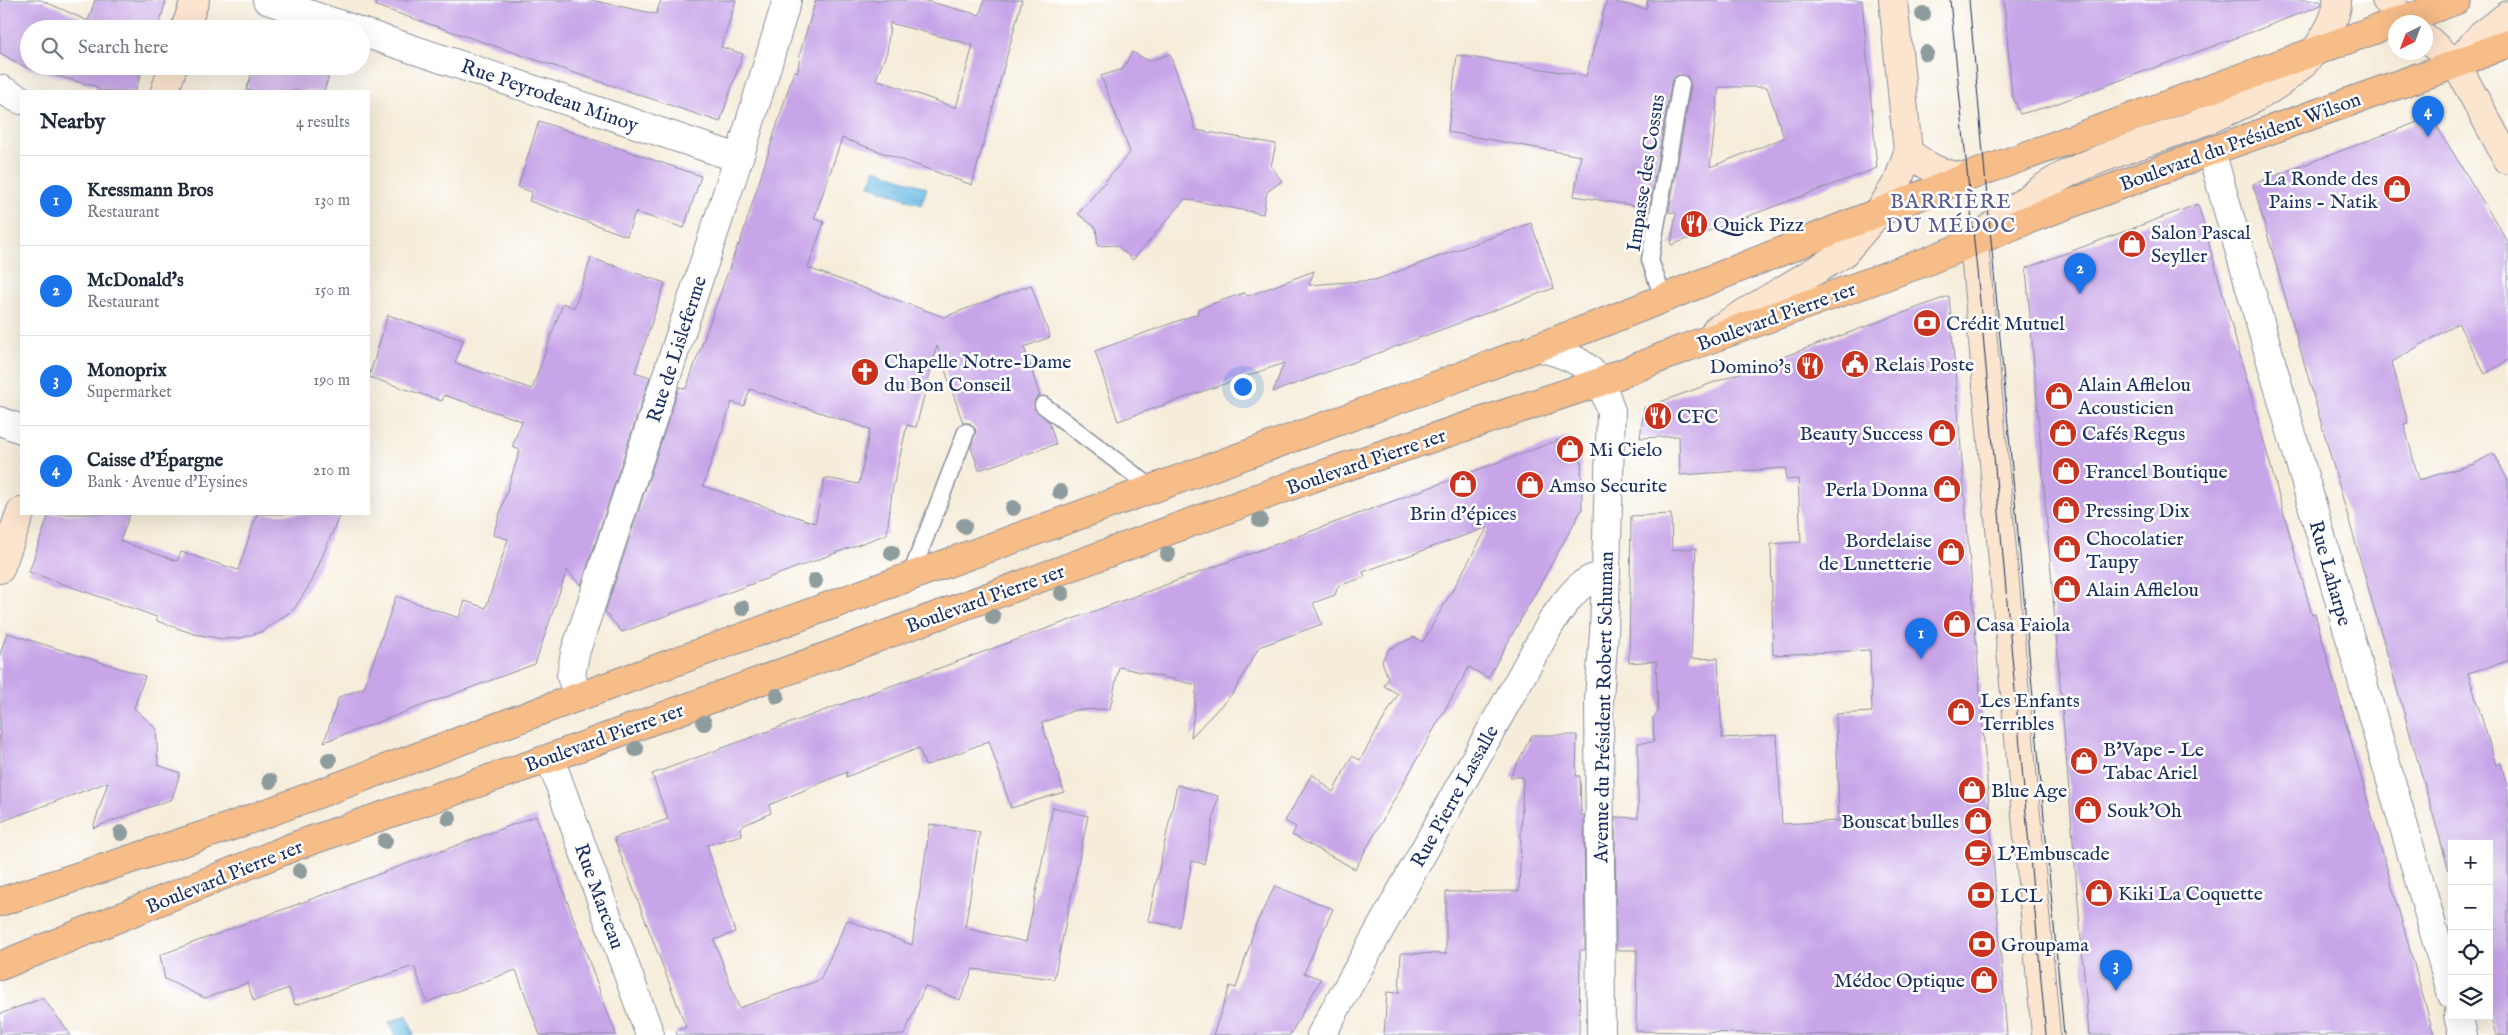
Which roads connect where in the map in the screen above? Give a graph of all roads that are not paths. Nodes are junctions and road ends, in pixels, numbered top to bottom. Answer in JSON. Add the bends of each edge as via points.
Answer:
{"nodes":[{"id":1,"x":195,"y":0,"type":"edge"},
{"id":2,"x":267,"y":0,"type":"edge"},
{"id":3,"x":787,"y":0,"type":"edge"},
{"id":4,"x":1892,"y":0,"type":"edge"},
{"id":5,"x":2337,"y":0,"type":"edge"},
{"id":6,"x":2457,"y":0,"type":"edge"},
{"id":7,"x":2399,"y":14,"type":"edge"},
{"id":8,"x":2508,"y":15,"type":"edge"},
{"id":9,"x":188,"y":20,"type":"edge"},
{"id":10,"x":326,"y":20,"type":"edge"},
{"id":11,"x":370,"y":35,"type":"edge"},
{"id":12,"x":2508,"y":42,"type":"edge"},
{"id":13,"x":2433,"y":44,"type":"edge"},
{"id":14,"x":2318,"y":48,"type":"junction"},
{"id":15,"x":2456,"y":64,"type":"junction"},
{"id":16,"x":170,"y":75,"type":"edge"},
{"id":17,"x":1681,"y":84,"type":"dead end"},
{"id":18,"x":0,"y":89,"type":"edge"},
{"id":19,"x":165,"y":90,"type":"edge"},
{"id":20,"x":20,"y":99,"type":"edge"},
{"id":21,"x":2211,"y":150,"type":"junction"},
{"id":22,"x":1908,"y":152,"type":"junction"},
{"id":23,"x":738,"y":158,"type":"junction"},
{"id":24,"x":2508,"y":160,"type":"edge"},
{"id":25,"x":1967,"y":177,"type":"junction"},
{"id":26,"x":1879,"y":212,"type":"junction"},
{"id":27,"x":1974,"y":242,"type":"junction"},
{"id":28,"x":1663,"y":298,"type":"junction"},
{"id":29,"x":1538,"y":347,"type":"junction"},
{"id":30,"x":1685,"y":348,"type":"junction"},
{"id":31,"x":1600,"y":382,"type":"junction"},
{"id":32,"x":1043,"y":405,"type":"dead end"},
{"id":33,"x":0,"y":421,"type":"edge"},
{"id":34,"x":20,"y":429,"type":"edge"},
{"id":35,"x":966,"y":432,"type":"dead end"},
{"id":36,"x":1152,"y":488,"type":"junction"},
{"id":37,"x":20,"y":514,"type":"edge"},
{"id":38,"x":0,"y":569,"type":"edge"},
{"id":39,"x":1605,"y":576,"type":"junction"},
{"id":40,"x":910,"y":577,"type":"junction"},
{"id":41,"x":578,"y":697,"type":"junction"},
{"id":42,"x":550,"y":758,"type":"junction"},
{"id":43,"x":0,"y":902,"type":"edge"},
{"id":44,"x":0,"y":966,"type":"edge"},
{"id":45,"x":2448,"y":981,"type":"edge"},
{"id":46,"x":2459,"y":1020,"type":"edge"},
{"id":47,"x":650,"y":1035,"type":"edge"},
{"id":48,"x":1321,"y":1035,"type":"edge"},
{"id":49,"x":1601,"y":1035,"type":"edge"},
{"id":50,"x":2046,"y":1035,"type":"edge"},
{"id":51,"x":2463,"y":1035,"type":"edge"}],
"edges":[{"from":1,"to":9,"type":"main road"},
{"from":2,"to":10,"type":"street"},
{"from":3,"to":23,"type":"street","name":"Rue de Lisleferme"},
{"from":4,"to":22,"type":"main road"},
{"from":5,"to":14,"type":"main road","via":[[2330,26]]},
{"from":6,"to":7,"type":"main road"},
{"from":7,"to":14,"type":"main road"},
{"from":8,"to":15,"type":"main road","via":[[2482,34]]},
{"from":11,"to":23,"type":"street","name":"Rue Peyrodeau Minoy"},
{"from":12,"to":15,"type":"main road","name":"Boulevard du Président Wilson"},
{"from":13,"to":15,"type":"main road"},
{"from":14,"to":25,"type":"main road"},
{"from":14,"to":27,"type":"main road","via":[[2292,75],[2240,106],[2104,156],[2057,179]]},
{"from":15,"to":21,"type":"main road","name":"Boulevard du Président Wilson"},
{"from":15,"to":24,"type":"main road"},
{"from":16,"to":19,"type":"main road"},
{"from":17,"to":28,"type":"lane","name":"Impasse des Cossus","via":[[1650,260]]},
{"from":18,"to":20,"type":"street"},
{"from":21,"to":27,"type":"main road","name":"Boulevard du Président Wilson"},
{"from":21,"to":45,"type":"street","name":"Rue Laharpe"},
{"from":22,"to":25,"type":"main road","via":[[1926,166],[1946,175]]},
{"from":22,"to":26,"type":"main road","via":[[1898,181]]},
{"from":23,"to":41,"type":"street","name":"Rue de Lisleferme","via":[[575,652],[571,676]]},
{"from":25,"to":26,"type":"main road","name":"Boulevard Pierre 1er"},
{"from":26,"to":28,"type":"main road","name":"Boulevard Pierre 1er"},
{"from":26,"to":30,"type":"main road","via":[[1843,254]]},
{"from":27,"to":30,"type":"main road","name":"Boulevard Pierre 1er"},
{"from":27,"to":50,"type":"main road"},
{"from":28,"to":29,"type":"main road","name":"Boulevard Pierre 1er"},
{"from":29,"to":31,"type":"street","via":[[1584,365]]},
{"from":29,"to":36,"type":"main road","name":"Boulevard Pierre 1er"},
{"from":30,"to":31,"type":"main road","name":"Boulevard Pierre 1er"},
{"from":31,"to":39,"type":"street","name":"Avenue du Président Robert Schuman","via":[[1611,411]]},
{"from":31,"to":42,"type":"main road","name":"Boulevard Pierre 1er","via":[[1303,482]]},
{"from":32,"to":36,"type":"lane"},
{"from":33,"to":34,"type":"street"},
{"from":35,"to":40,"type":"lane"},
{"from":36,"to":40,"type":"main road","name":"Boulevard Pierre 1er"},
{"from":37,"to":38,"type":"main road"},
{"from":39,"to":48,"type":"street","name":"Rue Pierre Lassalle","via":[[1594,577],[1575,590],[1552,620]]},
{"from":39,"to":49,"type":"street","name":"Avenue du Président Robert Schuman","via":[[1599,698]]},
{"from":40,"to":41,"type":"main road","name":"Boulevard Pierre 1er"},
{"from":41,"to":43,"type":"main road","name":"Boulevard Pierre 1er","via":[[232,826]]},
{"from":42,"to":44,"type":"main road","name":"Boulevard Pierre 1er","via":[[296,846]]},
{"from":42,"to":47,"type":"street","name":"Rue Marceau"},
{"from":46,"to":51,"type":"street"}]}
